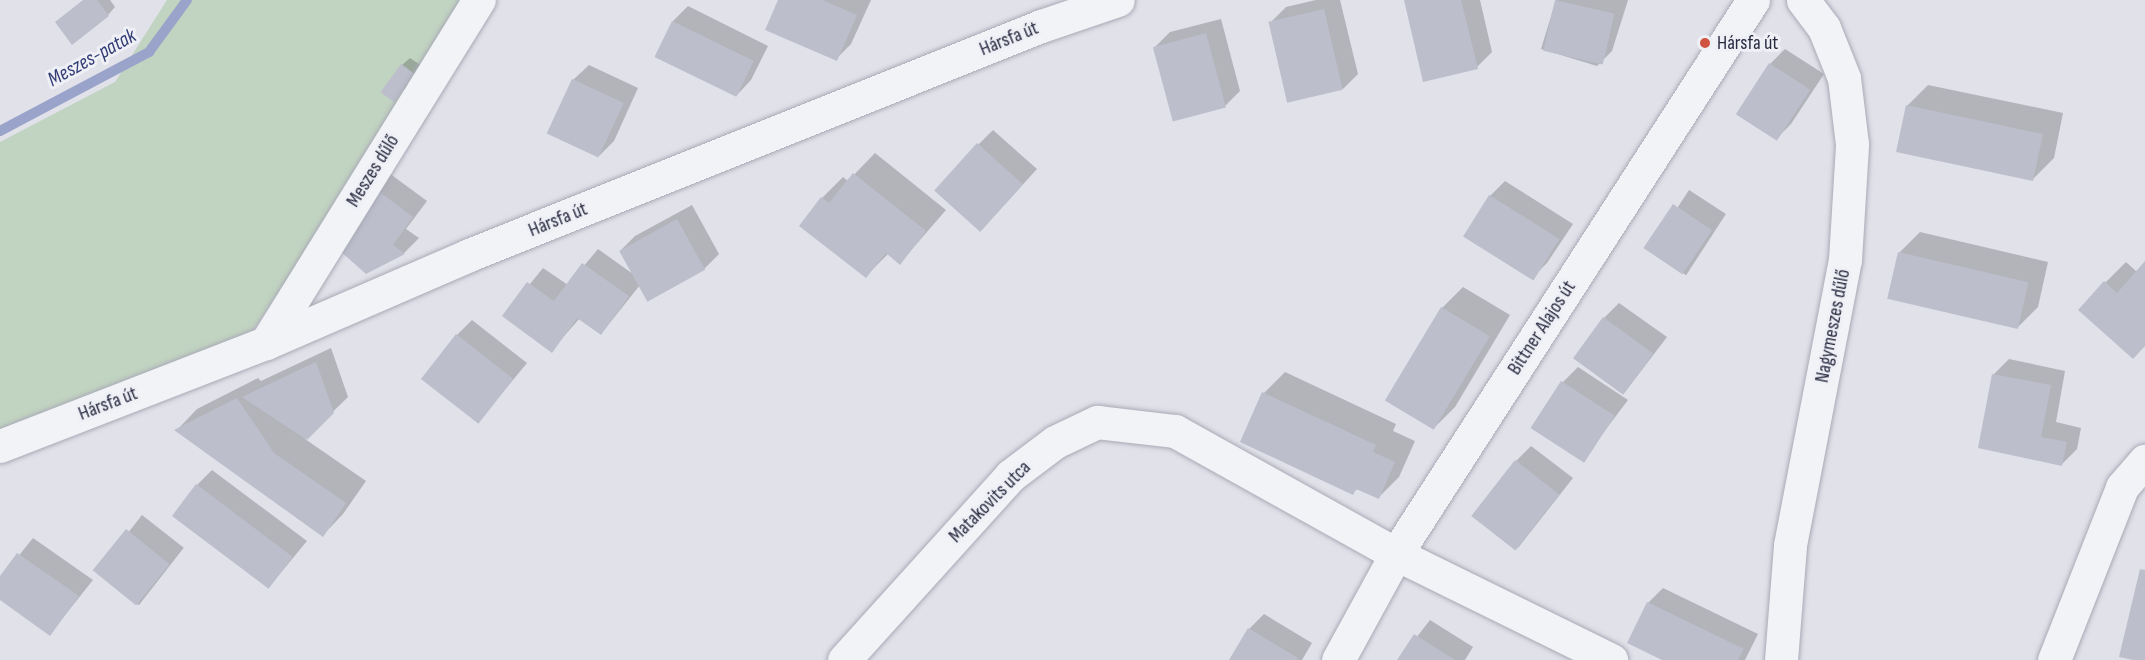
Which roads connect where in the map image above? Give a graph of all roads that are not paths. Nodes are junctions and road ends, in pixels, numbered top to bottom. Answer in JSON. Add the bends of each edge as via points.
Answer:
{"nodes":[{"id":1,"x":479,"y":0,"type":"edge"},
{"id":2,"x":1118,"y":0,"type":"edge"},
{"id":3,"x":1753,"y":0,"type":"edge"},
{"id":4,"x":1803,"y":0,"type":"edge"},
{"id":5,"x":266,"y":343,"type":"junction"},
{"id":6,"x":0,"y":446,"type":"edge"},
{"id":7,"x":2145,"y":461,"type":"edge"},
{"id":8,"x":1396,"y":554,"type":"junction"},
{"id":9,"x":844,"y":660,"type":"edge"},
{"id":10,"x":1338,"y":660,"type":"edge"},
{"id":11,"x":1611,"y":660,"type":"edge"},
{"id":12,"x":1781,"y":660,"type":"edge"},
{"id":13,"x":2055,"y":660,"type":"edge"}],
"edges":[{"from":1,"to":5,"type":"street","name":"Meszes dűlő"},
{"from":2,"to":5,"type":"street","name":"Hársfa út","via":[[1041,26],[480,251]]},
{"from":3,"to":8,"type":"street","name":"Bittner Alajos út"},
{"from":4,"to":12,"type":"street","name":"Nagymeszes dűlő","via":[[1824,28],[1844,78],[1852,144],[1845,260],[1790,545]]},
{"from":5,"to":6,"type":"street","name":"Hársfa út"},
{"from":7,"to":13,"type":"street","via":[[2122,488]]},
{"from":8,"to":9,"type":"street","name":"Matakovits utca","via":[[1175,431],[1097,422],[1055,442],[1010,476]]},
{"from":8,"to":10,"type":"street","name":"Bittner Alajos út"},
{"from":8,"to":11,"type":"street"}]}
